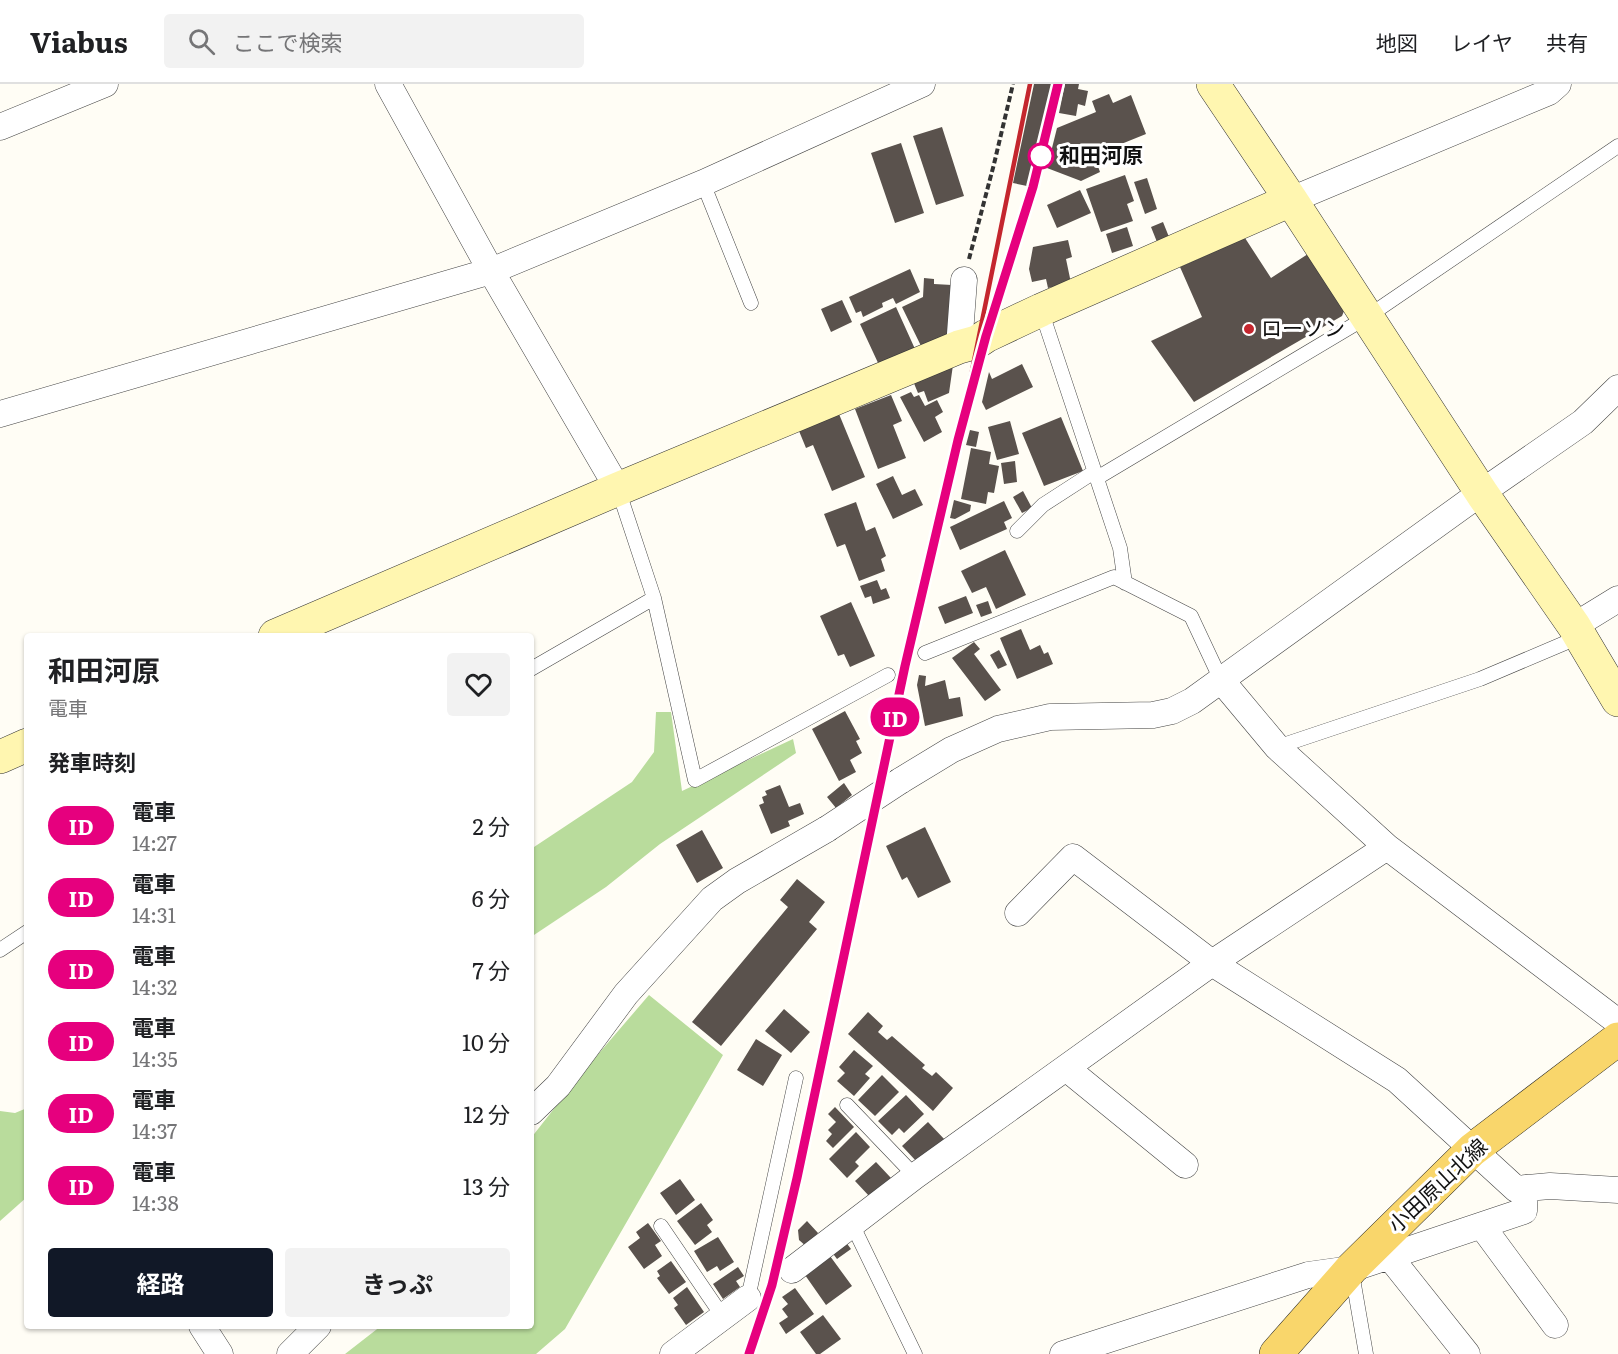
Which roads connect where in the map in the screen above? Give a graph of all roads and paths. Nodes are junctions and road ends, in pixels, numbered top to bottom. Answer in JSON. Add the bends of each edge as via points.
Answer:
{"nodes":[{"id":1,"x":105,"y":84,"type":"edge"},
{"id":2,"x":388,"y":84,"type":"edge"},
{"id":3,"x":922,"y":84,"type":"edge"},
{"id":4,"x":1012,"y":84,"type":"edge"},
{"id":5,"x":1213,"y":84,"type":"edge"},
{"id":6,"x":1558,"y":84,"type":"edge"},
{"id":7,"x":0,"y":127,"type":"edge"},
{"id":8,"x":1618,"y":146,"type":"edge"},
{"id":9,"x":703,"y":183,"type":"junction"},
{"id":10,"x":1291,"y":200,"type":"junction"},
{"id":11,"x":491,"y":271,"type":"junction"},
{"id":12,"x":964,"y":280,"type":"joint"},
{"id":13,"x":751,"y":303,"type":"dead end"},
{"id":14,"x":1041,"y":310,"type":"junction"},
{"id":15,"x":1366,"y":317,"type":"junction"},
{"id":16,"x":959,"y":347,"type":"junction"},
{"id":17,"x":1618,"y":388,"type":"edge"},
{"id":18,"x":0,"y":414,"type":"edge"},
{"id":19,"x":1096,"y":475,"type":"junction"},
{"id":20,"x":618,"y":489,"type":"junction"},
{"id":21,"x":1482,"y":492,"type":"junction"},
{"id":22,"x":1017,"y":531,"type":"dead end"},
{"id":23,"x":1125,"y":583,"type":"junction"},
{"id":24,"x":654,"y":598,"type":"junction"},
{"id":25,"x":1618,"y":599,"type":"edge"},
{"id":26,"x":1577,"y":632,"type":"junction"},
{"id":27,"x":282,"y":633,"type":"edge"},
{"id":28,"x":925,"y":653,"type":"dead end"},
{"id":29,"x":534,"y":667,"type":"edge"},
{"id":30,"x":888,"y":675,"type":"dead end"},
{"id":31,"x":1221,"y":680,"type":"junction"},
{"id":32,"x":1618,"y":700,"type":"edge"},
{"id":33,"x":24,"y":746,"type":"edge"},
{"id":34,"x":1277,"y":747,"type":"junction"},
{"id":35,"x":0,"y":757,"type":"edge"},
{"id":36,"x":1387,"y":847,"type":"junction"},
{"id":37,"x":1018,"y":913,"type":"dead end"},
{"id":38,"x":24,"y":934,"type":"edge"},
{"id":39,"x":0,"y":950,"type":"edge"},
{"id":40,"x":1212,"y":963,"type":"junction"},
{"id":41,"x":1618,"y":1022,"type":"edge"},
{"id":42,"x":1618,"y":1039,"type":"edge"},
{"id":43,"x":1066,"y":1068,"type":"junction"},
{"id":44,"x":796,"y":1078,"type":"dead end"},
{"id":45,"x":847,"y":1105,"type":"dead end"},
{"id":46,"x":534,"y":1109,"type":"edge"},
{"id":47,"x":1472,"y":1150,"type":"junction"},
{"id":48,"x":1185,"y":1165,"type":"dead end"},
{"id":49,"x":915,"y":1176,"type":"junction"},
{"id":50,"x":1525,"y":1188,"type":"junction"},
{"id":51,"x":1618,"y":1190,"type":"edge"},
{"id":52,"x":852,"y":1224,"type":"junction"},
{"id":53,"x":661,"y":1226,"type":"dead end"},
{"id":54,"x":1482,"y":1226,"type":"junction"},
{"id":55,"x":1389,"y":1256,"type":"junction"},
{"id":56,"x":1351,"y":1269,"type":"junction"},
{"id":57,"x":792,"y":1270,"type":"dead end"},
{"id":58,"x":748,"y":1298,"type":"joint"},
{"id":59,"x":723,"y":1317,"type":"junction"},
{"id":60,"x":1555,"y":1324,"type":"dead end"},
{"id":61,"x":204,"y":1329,"type":"edge"},
{"id":62,"x":315,"y":1329,"type":"edge"},
{"id":63,"x":220,"y":1354,"type":"edge"},
{"id":64,"x":290,"y":1354,"type":"edge"},
{"id":65,"x":673,"y":1354,"type":"edge"},
{"id":66,"x":915,"y":1354,"type":"edge"},
{"id":67,"x":1063,"y":1354,"type":"edge"},
{"id":68,"x":1276,"y":1354,"type":"edge"},
{"id":69,"x":1366,"y":1354,"type":"edge"},
{"id":70,"x":1467,"y":1354,"type":"edge"}],
"edges":[{"from":1,"to":7,"type":"street"},
{"from":2,"to":11,"type":"street"},
{"from":3,"to":9,"type":"street"},
{"from":4,"to":12,"type":"path"},
{"from":5,"to":10,"type":"street"},
{"from":6,"to":10,"type":"street","via":[[1549,92]]},
{"from":8,"to":15,"type":"lane"},
{"from":9,"to":11,"type":"street"},
{"from":9,"to":13,"type":"lane"},
{"from":10,"to":14,"type":"street"},
{"from":10,"to":15,"type":"street"},
{"from":11,"to":18,"type":"street"},
{"from":11,"to":20,"type":"street"},
{"from":12,"to":16,"type":"street"},
{"from":14,"to":16,"type":"street"},
{"from":14,"to":19,"type":"lane"},
{"from":15,"to":19,"type":"lane"},
{"from":15,"to":21,"type":"street"},
{"from":16,"to":20,"type":"street"},
{"from":17,"to":21,"type":"street","via":[[1583,422]]},
{"from":19,"to":22,"type":"lane","via":[[1051,500]]},
{"from":19,"to":23,"type":"lane","via":[[1120,548]]},
{"from":20,"to":24,"type":"lane"},
{"from":20,"to":27,"type":"street"},
{"from":21,"to":26,"type":"street"},
{"from":21,"to":31,"type":"street"},
{"from":23,"to":28,"type":"lane","via":[[1114,577]]},
{"from":23,"to":31,"type":"lane","via":[[1191,616]]},
{"from":24,"to":29,"type":"lane"},
{"from":24,"to":30,"type":"lane","via":[[695,780]]},
{"from":25,"to":26,"type":"street"},
{"from":26,"to":32,"type":"street"},
{"from":26,"to":34,"type":"lane","via":[[1480,679]]},
{"from":31,"to":34,"type":"street"},
{"from":31,"to":46,"type":"street","bridge":true,"via":[[1172,711],[1153,715],[1050,717],[998,729],[951,750],[737,881],[712,899],[626,994],[558,1086]]},
{"from":33,"to":35,"type":"street"},
{"from":34,"to":36,"type":"street"},
{"from":36,"to":40,"type":"street"},
{"from":36,"to":41,"type":"street"},
{"from":37,"to":40,"type":"street","via":[[1073,857]]},
{"from":38,"to":39,"type":"lane"},
{"from":40,"to":43,"type":"street"},
{"from":40,"to":47,"type":"street","via":[[1397,1080]]},
{"from":42,"to":47,"type":"main road","name":"小田原山北線"},
{"from":43,"to":48,"type":"street"},
{"from":43,"to":49,"type":"street"},
{"from":44,"to":58,"type":"lane"},
{"from":45,"to":49,"type":"lane"},
{"from":47,"to":50,"type":"street","via":[[1515,1189]]},
{"from":47,"to":56,"type":"main road","name":"小田原山北線"},
{"from":49,"to":52,"type":"street"},
{"from":50,"to":51,"type":"street"},
{"from":50,"to":54,"type":"street","via":[[1524,1211]]},
{"from":52,"to":57,"type":"street"},
{"from":52,"to":66,"type":"lane"},
{"from":53,"to":59,"type":"lane"},
{"from":54,"to":55,"type":"street"},
{"from":54,"to":60,"type":"street"},
{"from":55,"to":56,"type":"street"},
{"from":55,"to":70,"type":"street"},
{"from":56,"to":67,"type":"street","via":[[1308,1275]]},
{"from":56,"to":68,"type":"main road","name":"小田原山北線"},
{"from":56,"to":69,"type":"lane"},
{"from":58,"to":59,"type":"street"},
{"from":59,"to":65,"type":"street"},
{"from":61,"to":63,"type":"street"},
{"from":62,"to":64,"type":"street"}]}
